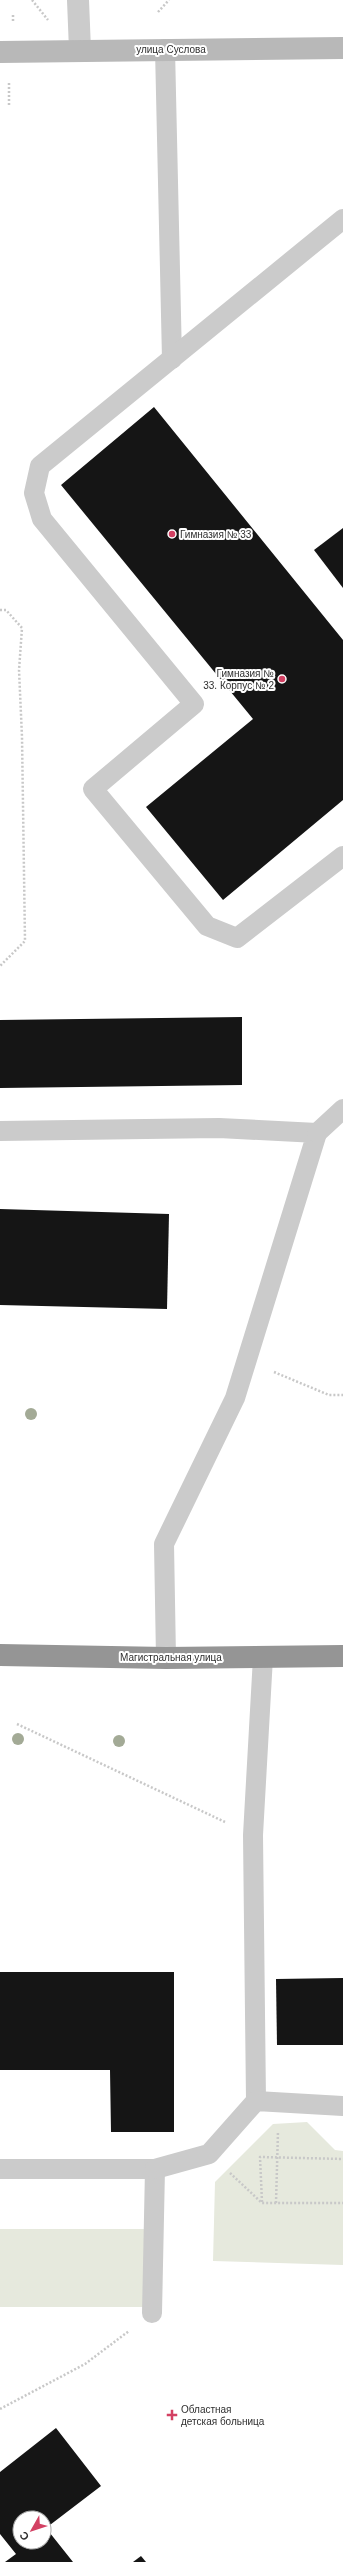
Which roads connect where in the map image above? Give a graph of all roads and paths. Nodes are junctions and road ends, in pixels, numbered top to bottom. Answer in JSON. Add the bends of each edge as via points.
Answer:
{"nodes":[{"id":1,"x":78,"y":0,"type":"edge"},
{"id":2,"x":170,"y":0,"type":"edge"},
{"id":3,"x":158,"y":12,"type":"dead end"},
{"id":4,"x":343,"y":48,"type":"edge"},
{"id":5,"x":165,"y":49,"type":"junction"},
{"id":6,"x":80,"y":50,"type":"junction"},
{"id":7,"x":0,"y":52,"type":"edge"},
{"id":8,"x":9,"y":78,"type":"dead end"},
{"id":9,"x":8,"y":105,"type":"dead end"},
{"id":10,"x":343,"y":219,"type":"edge"},
{"id":11,"x":172,"y":360,"type":"junction"},
{"id":12,"x":0,"y":610,"type":"edge"},
{"id":13,"x":343,"y":856,"type":"edge"},
{"id":14,"x":0,"y":966,"type":"edge"},
{"id":15,"x":343,"y":1109,"type":"edge"},
{"id":16,"x":0,"y":1131,"type":"edge"},
{"id":17,"x":317,"y":1133,"type":"junction"},
{"id":18,"x":286,"y":1376,"type":"dead end"},
{"id":19,"x":343,"y":1395,"type":"edge"},
{"id":20,"x":0,"y":1654,"type":"edge"},
{"id":21,"x":343,"y":1656,"type":"edge"},
{"id":22,"x":263,"y":1657,"type":"junction"},
{"id":23,"x":166,"y":1658,"type":"junction"},
{"id":24,"x":16,"y":1724,"type":"dead end"},
{"id":25,"x":253,"y":1835,"type":"junction"},
{"id":26,"x":256,"y":2101,"type":"junction"},
{"id":27,"x":279,"y":2103,"type":"junction"},
{"id":28,"x":343,"y":2106,"type":"edge"},
{"id":29,"x":209,"y":2154,"type":"junction"},
{"id":30,"x":277,"y":2157,"type":"junction"},
{"id":31,"x":343,"y":2159,"type":"edge"},
{"id":32,"x":0,"y":2169,"type":"edge"},
{"id":33,"x":155,"y":2169,"type":"junction"},
{"id":34,"x":276,"y":2202,"type":"junction"},
{"id":35,"x":262,"y":2203,"type":"junction"},
{"id":36,"x":343,"y":2203,"type":"edge"},
{"id":37,"x":152,"y":2313,"type":"joint"},
{"id":38,"x":0,"y":2409,"type":"edge"}],
"edges":[{"from":1,"to":6,"type":"street"},
{"from":2,"to":3,"type":"path"},
{"from":4,"to":5,"type":"street","name":"улица Суслова"},
{"from":5,"to":6,"type":"street","name":"улица Суслова"},
{"from":5,"to":11,"type":"lane"},
{"from":6,"to":7,"type":"street","name":"улица Суслова"},
{"from":8,"to":9,"type":"path"},
{"from":10,"to":11,"type":"lane"},
{"from":11,"to":13,"type":"lane","via":[[40,466],[34,493],[42,519],[194,704],[93,789],[207,926],[237,938]]},
{"from":12,"to":14,"type":"path","via":[[6,610],[22,628],[19,670],[25,941]]},
{"from":15,"to":17,"type":"lane"},
{"from":16,"to":17,"type":"lane","via":[[219,1128]]},
{"from":17,"to":23,"type":"lane","via":[[235,1398],[164,1544]]},
{"from":18,"to":19,"type":"path","via":[[329,1395]]},
{"from":20,"to":23,"type":"highway","name":"Магистральная улица"},
{"from":21,"to":22,"type":"highway","name":"Магистральная улица"},
{"from":22,"to":23,"type":"highway","name":"Магистральная улица"},
{"from":22,"to":25,"type":"lane"},
{"from":24,"to":25,"type":"path"},
{"from":25,"to":26,"type":"lane"},
{"from":26,"to":27,"type":"lane"},
{"from":26,"to":29,"type":"lane"},
{"from":27,"to":28,"type":"lane"},
{"from":27,"to":30,"type":"path"},
{"from":29,"to":33,"type":"lane"},
{"from":29,"to":35,"type":"path"},
{"from":30,"to":31,"type":"path"},
{"from":30,"to":34,"type":"path"},
{"from":30,"to":35,"type":"path","via":[[260,2157]]},
{"from":32,"to":33,"type":"lane"},
{"from":33,"to":37,"type":"lane"},
{"from":34,"to":35,"type":"path"},
{"from":34,"to":36,"type":"path"},
{"from":37,"to":38,"type":"path","via":[[85,2364]]}]}
